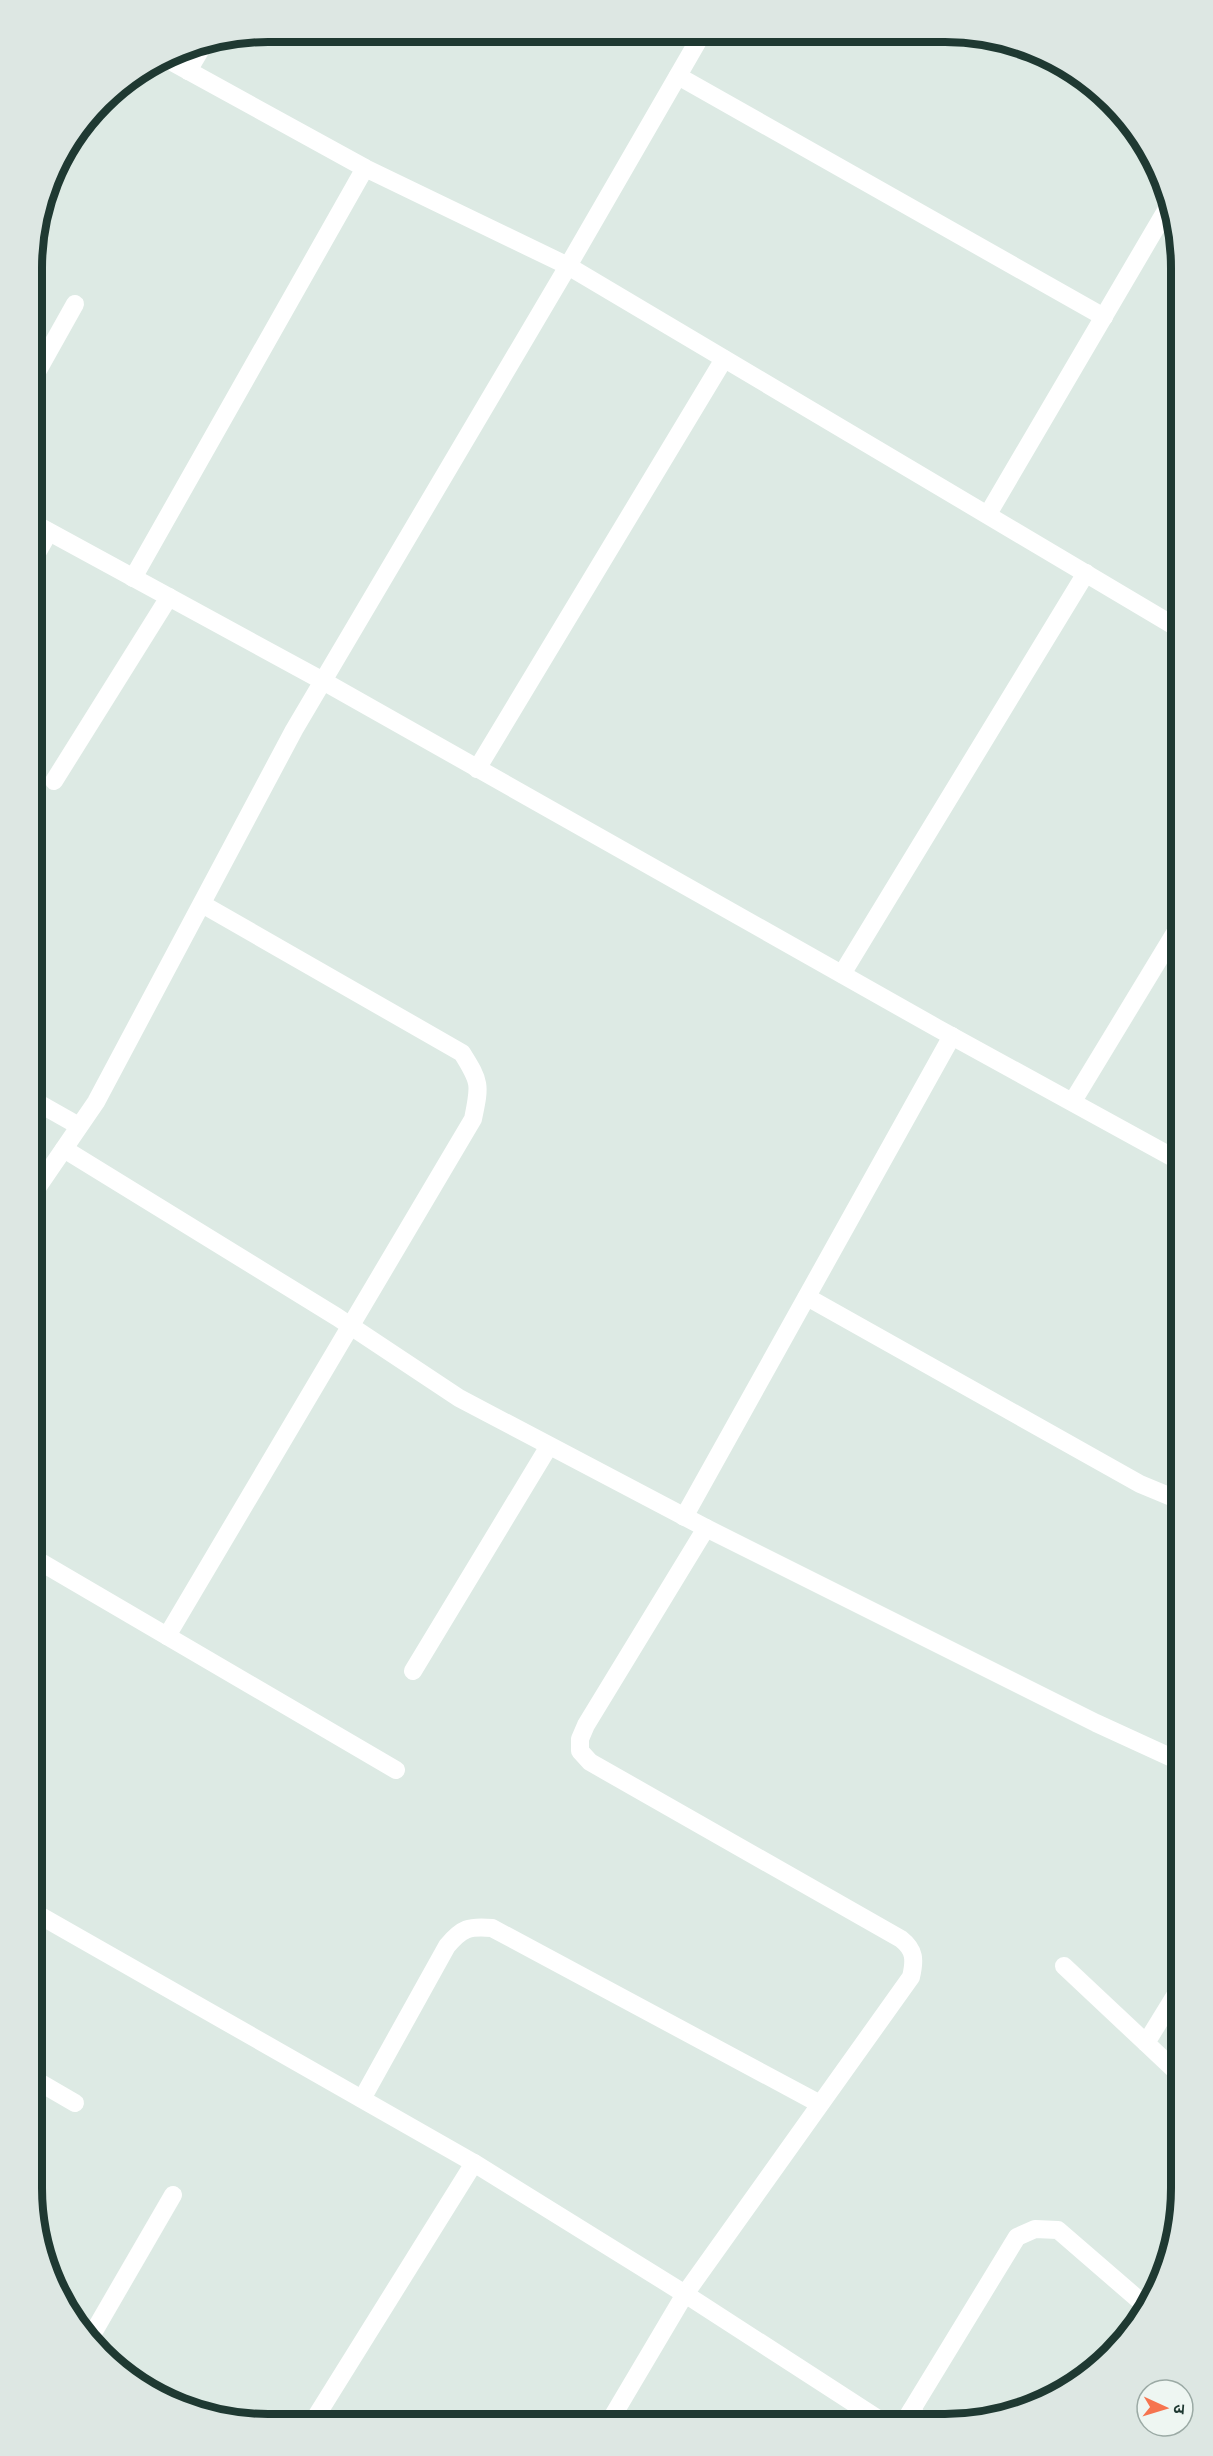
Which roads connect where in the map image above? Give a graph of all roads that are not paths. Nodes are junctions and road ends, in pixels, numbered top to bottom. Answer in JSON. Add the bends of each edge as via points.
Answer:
{"nodes":[{"id":1,"x":697,"y":42,"type":"edge"},
{"id":2,"x":199,"y":53,"type":"edge"},
{"id":3,"x":174,"y":62,"type":"edge"},
{"id":4,"x":188,"y":71,"type":"junction"},
{"id":5,"x":678,"y":76,"type":"junction"},
{"id":6,"x":365,"y":168,"type":"junction"},
{"id":7,"x":1164,"y":214,"type":"edge"},
{"id":8,"x":568,"y":266,"type":"junction"},
{"id":9,"x":75,"y":304,"type":"dead end"},
{"id":10,"x":1104,"y":317,"type":"junction"},
{"id":11,"x":724,"y":358,"type":"junction"},
{"id":12,"x":42,"y":363,"type":"edge"},
{"id":13,"x":988,"y":514,"type":"junction"},
{"id":14,"x":42,"y":528,"type":"edge"},
{"id":15,"x":49,"y":532,"type":"junction"},
{"id":16,"x":42,"y":544,"type":"edge"},
{"id":17,"x":1086,"y":573,"type":"junction"},
{"id":18,"x":133,"y":578,"type":"junction"},
{"id":19,"x":169,"y":597,"type":"junction"},
{"id":20,"x":1171,"y":624,"type":"edge"},
{"id":21,"x":323,"y":681,"type":"junction"},
{"id":22,"x":477,"y":769,"type":"junction"},
{"id":23,"x":54,"y":781,"type":"dead end"},
{"id":24,"x":202,"y":904,"type":"junction"},
{"id":25,"x":1171,"y":939,"type":"edge"},
{"id":26,"x":842,"y":974,"type":"junction"},
{"id":27,"x":952,"y":1036,"type":"junction"},
{"id":28,"x":1072,"y":1101,"type":"junction"},
{"id":29,"x":42,"y":1105,"type":"edge"},
{"id":30,"x":79,"y":1126,"type":"junction"},
{"id":31,"x":64,"y":1149,"type":"junction"},
{"id":32,"x":1171,"y":1156,"type":"edge"},
{"id":33,"x":42,"y":1181,"type":"edge"},
{"id":34,"x":807,"y":1297,"type":"junction"},
{"id":35,"x":351,"y":1327,"type":"junction"},
{"id":36,"x":549,"y":1446,"type":"junction"},
{"id":37,"x":1171,"y":1497,"type":"edge"},
{"id":38,"x":684,"y":1517,"type":"junction"},
{"id":39,"x":706,"y":1528,"type":"junction"},
{"id":40,"x":42,"y":1563,"type":"edge"},
{"id":41,"x":166,"y":1636,"type":"junction"},
{"id":42,"x":413,"y":1671,"type":"dead end"},
{"id":43,"x":1171,"y":1757,"type":"edge"},
{"id":44,"x":396,"y":1770,"type":"dead end"},
{"id":45,"x":42,"y":1917,"type":"edge"},
{"id":46,"x":1064,"y":1966,"type":"dead end"},
{"id":47,"x":1171,"y":2002,"type":"edge"},
{"id":48,"x":1146,"y":2043,"type":"junction"},
{"id":49,"x":1171,"y":2067,"type":"edge"},
{"id":50,"x":42,"y":2084,"type":"edge"},
{"id":51,"x":362,"y":2099,"type":"junction"},
{"id":52,"x":75,"y":2103,"type":"dead end"},
{"id":53,"x":820,"y":2104,"type":"junction"},
{"id":54,"x":474,"y":2163,"type":"junction"},
{"id":55,"x":173,"y":2195,"type":"dead end"},
{"id":56,"x":685,"y":2294,"type":"junction"},
{"id":57,"x":1141,"y":2302,"type":"edge"},
{"id":58,"x":94,"y":2332,"type":"edge"},
{"id":59,"x":318,"y":2414,"type":"edge"},
{"id":60,"x":614,"y":2414,"type":"edge"},
{"id":61,"x":871,"y":2414,"type":"edge"},
{"id":62,"x":909,"y":2414,"type":"edge"}],
"edges":[{"from":1,"to":5,"type":"street"},
{"from":2,"to":4,"type":"street"},
{"from":3,"to":4,"type":"street"},
{"from":4,"to":6,"type":"street"},
{"from":5,"to":8,"type":"street"},
{"from":5,"to":10,"type":"street"},
{"from":6,"to":8,"type":"street"},
{"from":6,"to":18,"type":"street"},
{"from":7,"to":10,"type":"street"},
{"from":8,"to":11,"type":"street"},
{"from":8,"to":21,"type":"street"},
{"from":9,"to":12,"type":"street"},
{"from":10,"to":13,"type":"street"},
{"from":11,"to":13,"type":"street"},
{"from":11,"to":22,"type":"street"},
{"from":13,"to":17,"type":"street"},
{"from":14,"to":15,"type":"street"},
{"from":15,"to":16,"type":"street"},
{"from":15,"to":18,"type":"street"},
{"from":17,"to":20,"type":"street"},
{"from":17,"to":26,"type":"street"},
{"from":18,"to":19,"type":"street"},
{"from":19,"to":21,"type":"street"},
{"from":19,"to":23,"type":"street"},
{"from":21,"to":22,"type":"street"},
{"from":21,"to":24,"type":"street"},
{"from":22,"to":26,"type":"street"},
{"from":24,"to":30,"type":"street","via":[[96,1102]]},
{"from":24,"to":35,"type":"street","via":[[462,1053],[476,1074],[478,1092],[473,1119]]},
{"from":25,"to":28,"type":"street"},
{"from":26,"to":27,"type":"street"},
{"from":27,"to":28,"type":"street"},
{"from":27,"to":34,"type":"street"},
{"from":28,"to":32,"type":"street"},
{"from":29,"to":30,"type":"street"},
{"from":30,"to":31,"type":"street"},
{"from":31,"to":33,"type":"street"},
{"from":31,"to":35,"type":"street"},
{"from":34,"to":37,"type":"street","via":[[1140,1485]]},
{"from":34,"to":38,"type":"street"},
{"from":35,"to":36,"type":"street","via":[[459,1398]]},
{"from":35,"to":41,"type":"street"},
{"from":36,"to":38,"type":"street"},
{"from":36,"to":42,"type":"street"},
{"from":38,"to":39,"type":"street"},
{"from":39,"to":43,"type":"street"},
{"from":39,"to":53,"type":"street","via":[[586,1725],[580,1751],[590,1762],[910,1947],[914,1962],[911,1977]]},
{"from":40,"to":41,"type":"street"},
{"from":41,"to":44,"type":"street"},
{"from":45,"to":51,"type":"street"},
{"from":46,"to":48,"type":"street"},
{"from":47,"to":48,"type":"street"},
{"from":48,"to":49,"type":"street"},
{"from":50,"to":52,"type":"street"},
{"from":51,"to":53,"type":"street","via":[[447,1946],[459,1932],[473,1926],[492,1928]]},
{"from":51,"to":54,"type":"street"},
{"from":53,"to":56,"type":"street"},
{"from":54,"to":56,"type":"street"},
{"from":54,"to":59,"type":"street"},
{"from":55,"to":58,"type":"street"},
{"from":56,"to":60,"type":"street"},
{"from":56,"to":61,"type":"street"},
{"from":57,"to":62,"type":"street","via":[[1058,2230],[1035,2229],[1017,2237]]}]}
